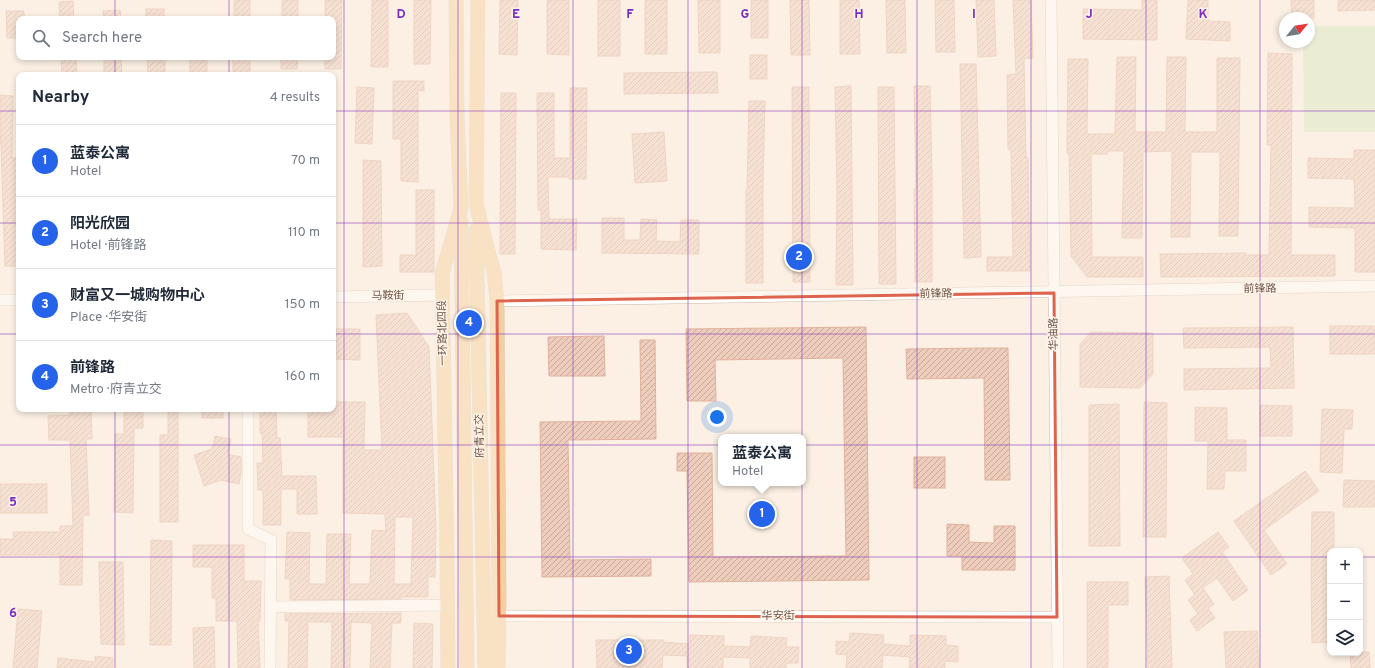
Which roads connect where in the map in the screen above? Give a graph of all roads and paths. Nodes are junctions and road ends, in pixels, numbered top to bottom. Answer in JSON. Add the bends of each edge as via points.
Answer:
{"nodes":[{"id":1,"x":456,"y":0,"type":"edge"},
{"id":2,"x":478,"y":0,"type":"edge"},
{"id":3,"x":1051,"y":0,"type":"edge"},
{"id":4,"x":476,"y":203,"type":"junction"},
{"id":5,"x":461,"y":208,"type":"junction"},
{"id":6,"x":1375,"y":286,"type":"edge"},
{"id":7,"x":1054,"y":292,"type":"junction"},
{"id":8,"x":442,"y":295,"type":"junction"},
{"id":9,"x":336,"y":297,"type":"edge"},
{"id":10,"x":0,"y":300,"type":"edge"},
{"id":11,"x":16,"y":300,"type":"edge"},
{"id":12,"x":497,"y":301,"type":"junction"},
{"id":13,"x":248,"y":412,"type":"edge"},
{"id":14,"x":447,"y":605,"type":"junction"},
{"id":15,"x":270,"y":607,"type":"junction"},
{"id":16,"x":499,"y":616,"type":"junction"},
{"id":17,"x":1057,"y":617,"type":"junction"},
{"id":18,"x":467,"y":664,"type":"edge"},
{"id":19,"x":485,"y":664,"type":"edge"},
{"id":20,"x":270,"y":668,"type":"edge"},
{"id":21,"x":448,"y":668,"type":"edge"},
{"id":22,"x":498,"y":668,"type":"edge"},
{"id":23,"x":1058,"y":668,"type":"edge"}],
"edges":[{"from":1,"to":5,"type":"main road","name":"一环路北四段"},
{"from":2,"to":4,"type":"main road"},
{"from":3,"to":7,"type":"street","name":"华油路"},
{"from":4,"to":12,"type":"main road","via":[[494,272]]},
{"from":4,"to":19,"type":"main road","name":"府青立交"},
{"from":5,"to":8,"type":"main road","name":"一环路北四段","via":[[442,274]]},
{"from":5,"to":18,"type":"main road","name":"府青立交"},
{"from":6,"to":7,"type":"street","name":"前锋路"},
{"from":7,"to":12,"type":"street","name":"前锋路"},
{"from":7,"to":17,"type":"street","name":"华油路"},
{"from":8,"to":9,"type":"street","name":"马鞍街"},
{"from":8,"to":14,"type":"main road","name":"一环路北四段"},
{"from":10,"to":11,"type":"street"},
{"from":12,"to":16,"type":"main road"},
{"from":13,"to":15,"type":"street","via":[[248,529],[271,540]]},
{"from":14,"to":15,"type":"street"},
{"from":14,"to":21,"type":"main road","name":"一环路北四段"},
{"from":15,"to":20,"type":"street"},
{"from":16,"to":17,"type":"street","name":"华安街"},
{"from":16,"to":22,"type":"main road"},
{"from":17,"to":23,"type":"street","name":"华油路"}]}
